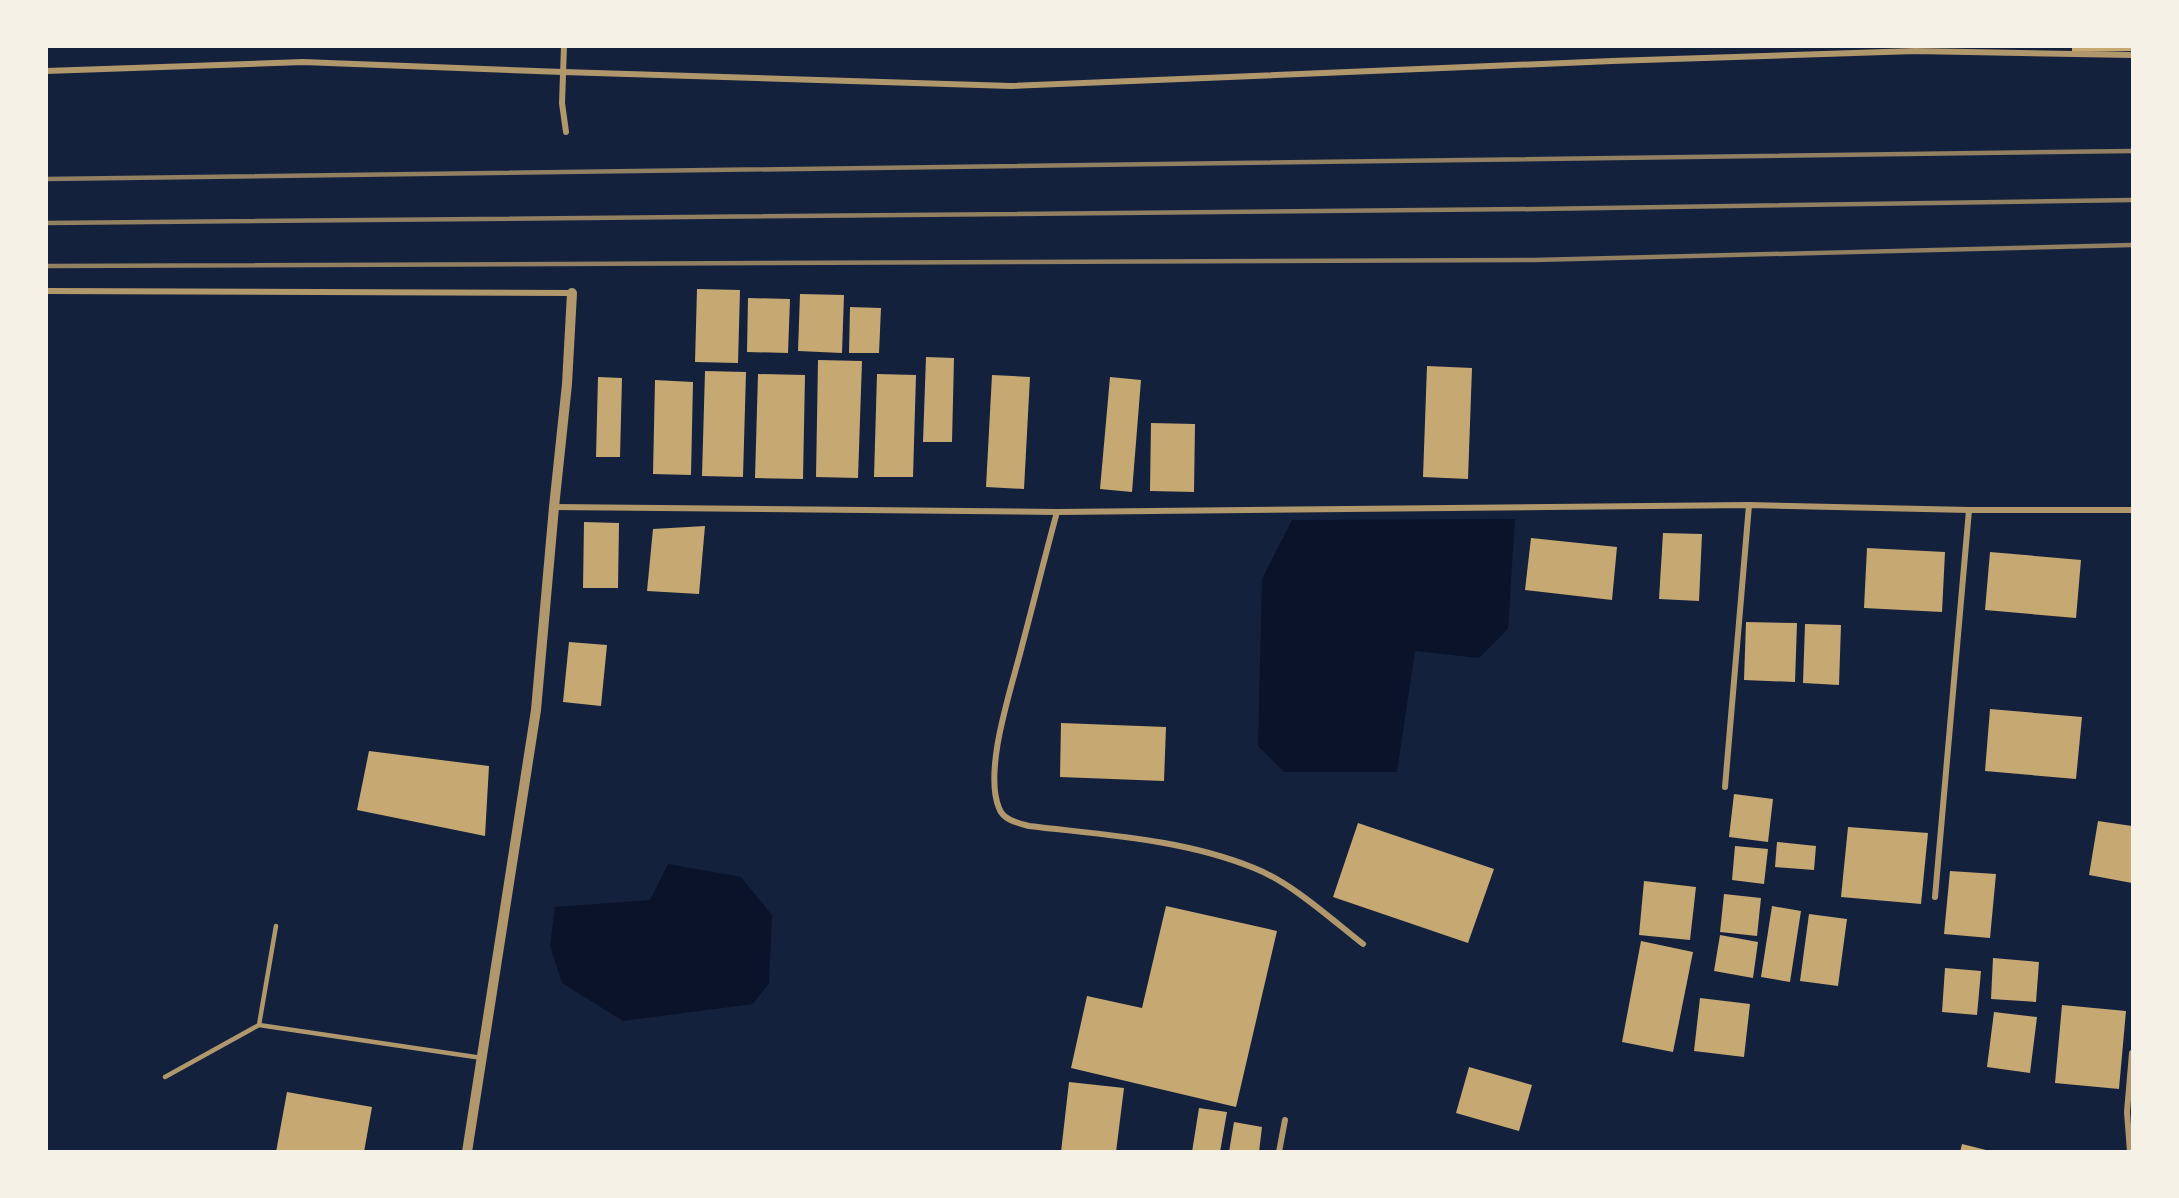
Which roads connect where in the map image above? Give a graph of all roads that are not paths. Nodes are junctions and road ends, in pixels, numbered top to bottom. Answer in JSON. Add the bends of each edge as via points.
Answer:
{"nodes":[{"id":1,"x":564,"y":46,"type":"edge"},
{"id":2,"x":1997,"y":50,"type":"edge"},
{"id":3,"x":2133,"y":56,"type":"edge"},
{"id":4,"x":46,"y":71,"type":"edge"},
{"id":5,"x":563,"y":72,"type":"junction"},
{"id":6,"x":566,"y":132,"type":"dead end"},
{"id":7,"x":46,"y":291,"type":"edge"},
{"id":8,"x":572,"y":293,"type":"joint"},
{"id":9,"x":1749,"y":505,"type":"junction"},
{"id":10,"x":554,"y":507,"type":"junction"},
{"id":11,"x":1969,"y":510,"type":"junction"},
{"id":12,"x":2133,"y":510,"type":"edge"},
{"id":13,"x":1057,"y":512,"type":"junction"},
{"id":14,"x":1725,"y":787,"type":"dead end"},
{"id":15,"x":1935,"y":897,"type":"dead end"},
{"id":16,"x":276,"y":926,"type":"dead end"},
{"id":17,"x":1363,"y":944,"type":"dead end"},
{"id":18,"x":259,"y":1025,"type":"junction"},
{"id":19,"x":2133,"y":1053,"type":"edge"},
{"id":20,"x":482,"y":1058,"type":"junction"},
{"id":21,"x":165,"y":1077,"type":"dead end"},
{"id":22,"x":1285,"y":1120,"type":"dead end"},
{"id":23,"x":467,"y":1152,"type":"edge"},
{"id":24,"x":1279,"y":1152,"type":"edge"},
{"id":25,"x":2130,"y":1152,"type":"edge"}],
"edges":[{"from":1,"to":5,"type":"street"},
{"from":2,"to":3,"type":"street"},
{"from":2,"to":5,"type":"street","via":[[1011,86]]},
{"from":4,"to":5,"type":"street","via":[[303,62]]},
{"from":5,"to":6,"type":"street"},
{"from":7,"to":8,"type":"street"},
{"from":8,"to":10,"type":"street"},
{"from":9,"to":11,"type":"street"},
{"from":9,"to":13,"type":"street"},
{"from":9,"to":14,"type":"street"},
{"from":10,"to":13,"type":"street"},
{"from":10,"to":20,"type":"street","via":[[536,710]]},
{"from":11,"to":12,"type":"street"},
{"from":11,"to":15,"type":"street"},
{"from":13,"to":17,"type":"street","via":[[1002,727],[994,793],[1000,811],[1010,820],[1029,826],[1164,843],[1255,868],[1304,897]]},
{"from":16,"to":18,"type":"lane"},
{"from":18,"to":20,"type":"lane"},
{"from":18,"to":21,"type":"lane"},
{"from":19,"to":25,"type":"street","via":[[2127,1112]]},
{"from":20,"to":23,"type":"street"},
{"from":22,"to":24,"type":"street"}]}
